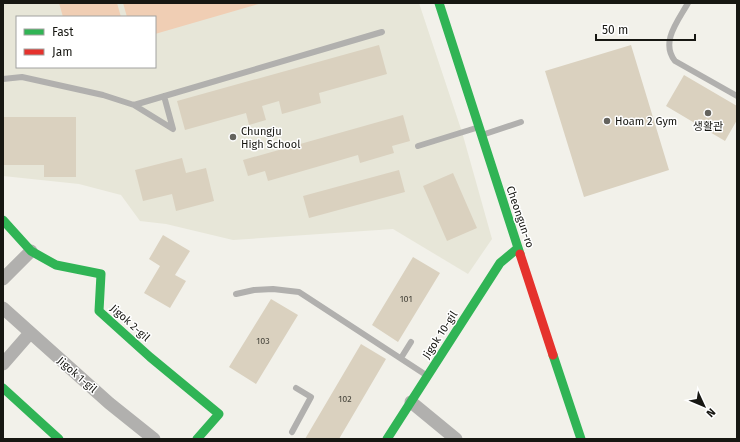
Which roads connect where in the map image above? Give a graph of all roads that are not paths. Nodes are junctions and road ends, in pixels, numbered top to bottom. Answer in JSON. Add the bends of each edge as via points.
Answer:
{"nodes":[{"id":1,"x":439,"y":3,"type":"edge"},
{"id":2,"x":688,"y":3,"type":"edge"},
{"id":3,"x":382,"y":32,"type":"dead end"},
{"id":4,"x":3,"y":79,"type":"edge"},
{"id":5,"x":164,"y":96,"type":"junction"},
{"id":6,"x":737,"y":96,"type":"edge"},
{"id":7,"x":134,"y":105,"type":"junction"},
{"id":8,"x":521,"y":122,"type":"dead end"},
{"id":9,"x":479,"y":131,"type":"junction"},
{"id":10,"x":418,"y":146,"type":"dead end"},
{"id":11,"x":3,"y":220,"type":"edge"},
{"id":12,"x":518,"y":248,"type":"junction"},
{"id":13,"x":31,"y":251,"type":"junction"},
{"id":14,"x":3,"y":279,"type":"edge"},
{"id":15,"x":236,"y":294,"type":"dead end"},
{"id":16,"x":3,"y":308,"type":"edge"},
{"id":17,"x":30,"y":333,"type":"junction"},
{"id":18,"x":411,"y":342,"type":"dead end"},
{"id":19,"x":401,"y":358,"type":"junction"},
{"id":20,"x":3,"y":364,"type":"edge"},
{"id":21,"x":427,"y":376,"type":"junction"},
{"id":22,"x":3,"y":388,"type":"edge"},
{"id":23,"x":296,"y":388,"type":"dead end"},
{"id":24,"x":411,"y":402,"type":"junction"},
{"id":25,"x":292,"y":432,"type":"dead end"},
{"id":26,"x":59,"y":439,"type":"edge"},
{"id":27,"x":154,"y":439,"type":"edge"},
{"id":28,"x":197,"y":439,"type":"edge"},
{"id":29,"x":387,"y":439,"type":"edge"},
{"id":30,"x":456,"y":439,"type":"edge"},
{"id":31,"x":581,"y":439,"type":"edge"}],
"edges":[{"from":1,"to":9,"type":"street","name":"Cheongun-ro"},
{"from":2,"to":6,"type":"lane","via":[[669,38],[670,55],[675,61]]},
{"from":3,"to":5,"type":"lane"},
{"from":4,"to":7,"type":"lane","via":[[22,77],[103,95]]},
{"from":5,"to":7,"type":"lane"},
{"from":5,"to":7,"type":"lane","via":[[173,129]]},
{"from":8,"to":9,"type":"lane"},
{"from":9,"to":10,"type":"lane"},
{"from":9,"to":12,"type":"street","name":"Cheongun-ro"},
{"from":11,"to":13,"type":"street","name":"Jigok 2-gil"},
{"from":12,"to":21,"type":"street","name":"Jigok 10-gil","via":[[500,263]]},
{"from":12,"to":31,"type":"street","name":"Cheongun-ro"},
{"from":13,"to":14,"type":"street"},
{"from":13,"to":28,"type":"street","name":"Jigok 2-gil","via":[[56,265],[101,274],[99,311],[219,414]]},
{"from":15,"to":19,"type":"lane","via":[[273,289],[299,292]]},
{"from":16,"to":17,"type":"street","name":"Jigok 1-gil"},
{"from":17,"to":20,"type":"street"},
{"from":17,"to":27,"type":"street","name":"Jigok 1-gil","via":[[91,381]]},
{"from":18,"to":19,"type":"lane"},
{"from":19,"to":21,"type":"lane"},
{"from":21,"to":24,"type":"street","name":"Jigok 10-gil"},
{"from":22,"to":26,"type":"street"},
{"from":23,"to":25,"type":"lane","via":[[311,397]]},
{"from":24,"to":29,"type":"street","name":"Jigok 10-gil"},
{"from":24,"to":30,"type":"street"}]}
